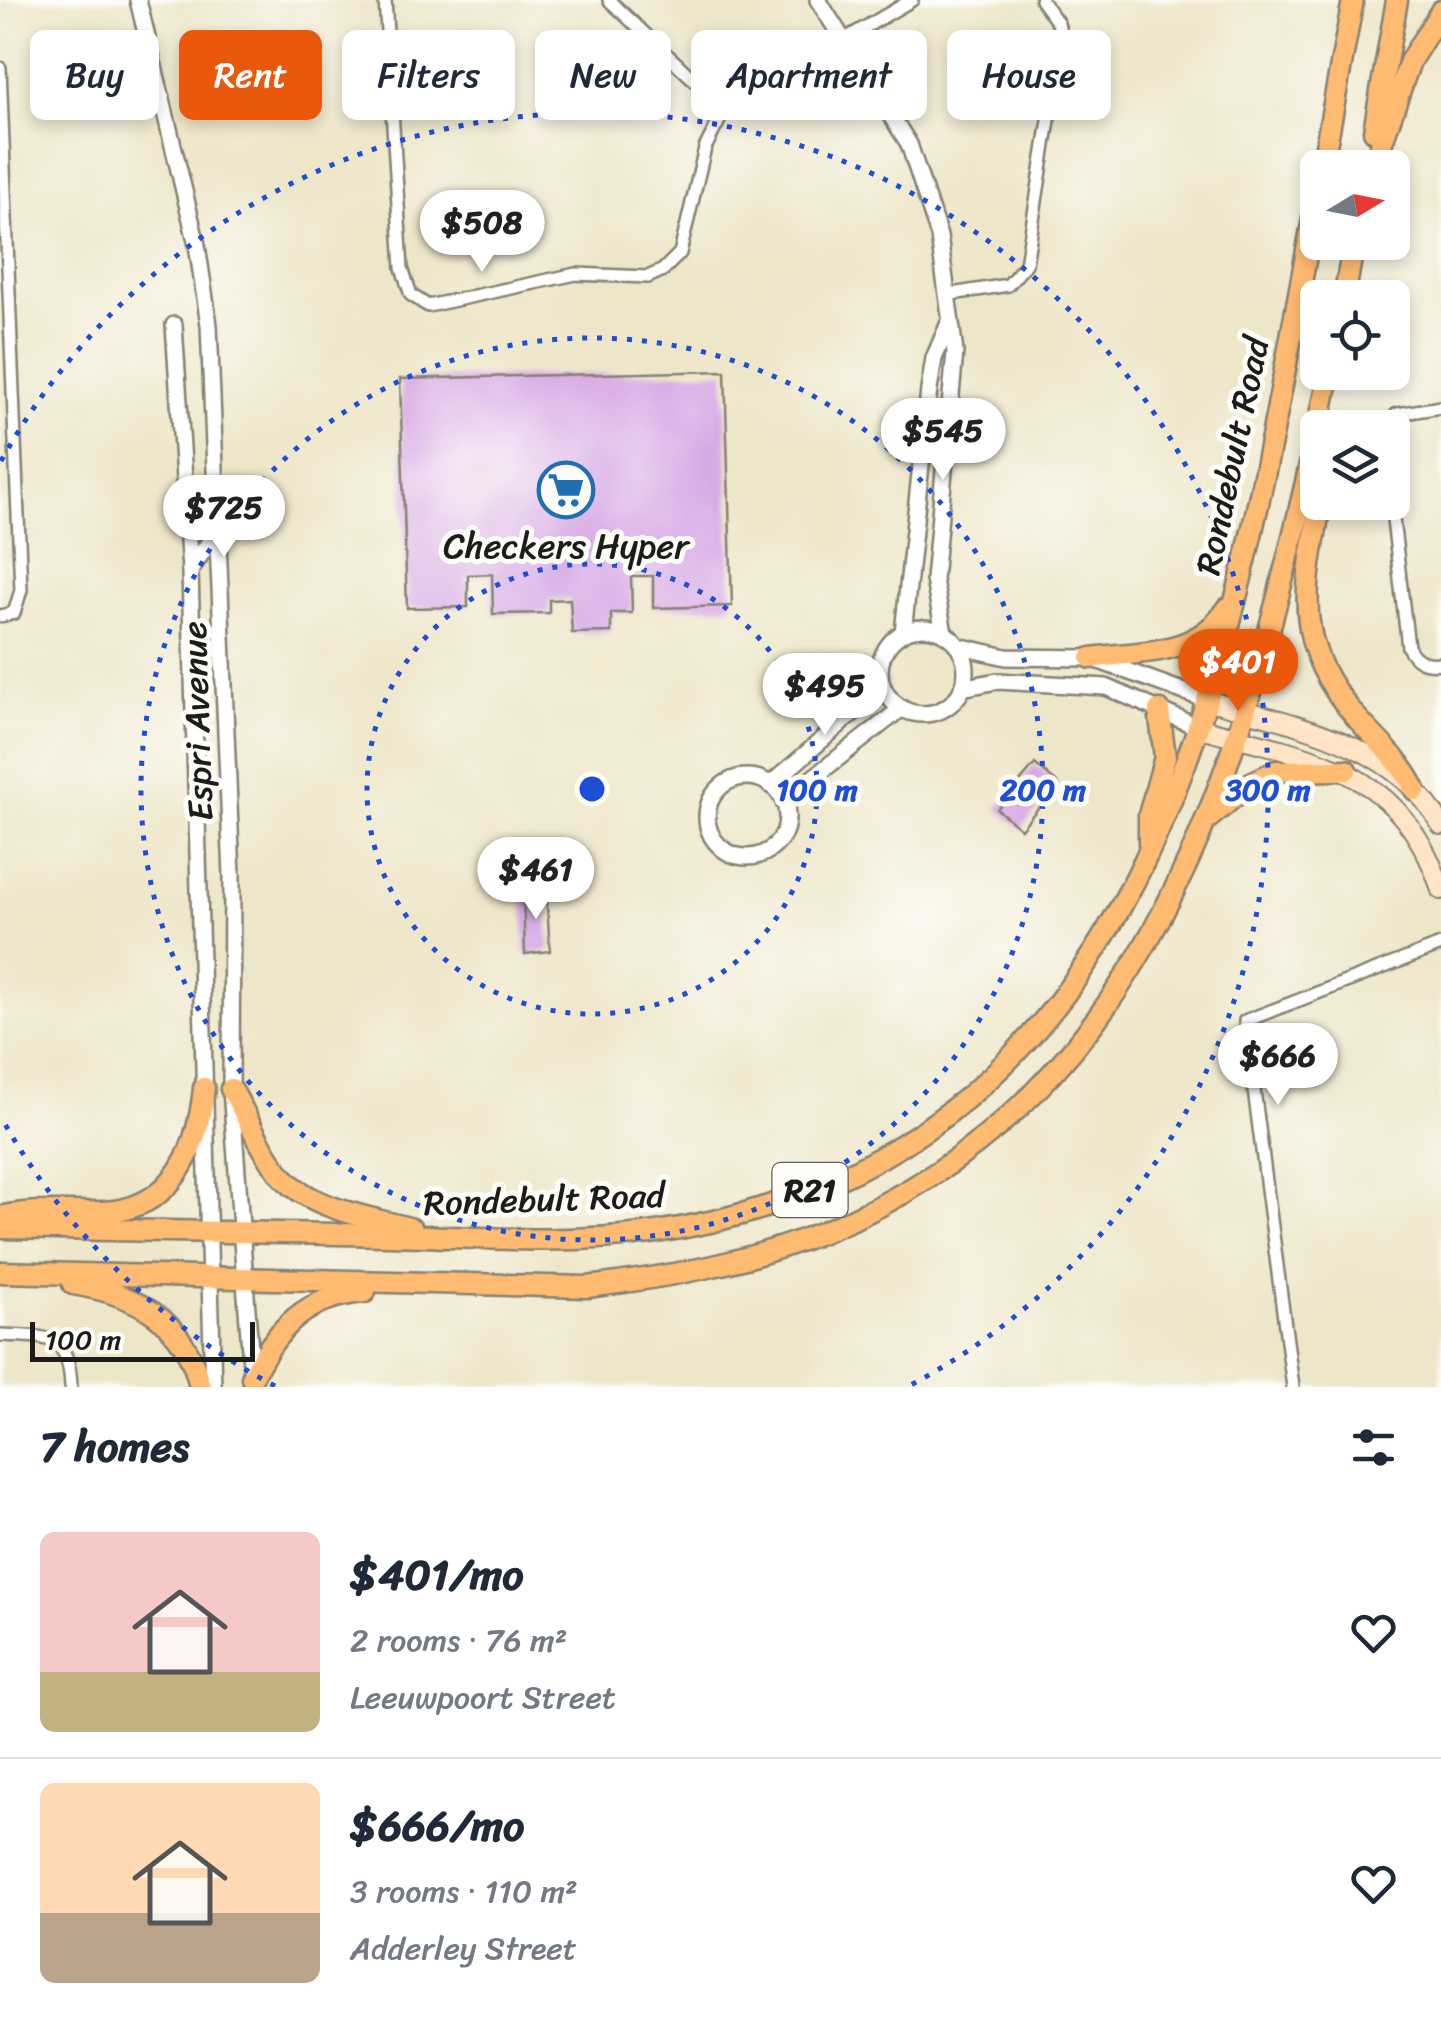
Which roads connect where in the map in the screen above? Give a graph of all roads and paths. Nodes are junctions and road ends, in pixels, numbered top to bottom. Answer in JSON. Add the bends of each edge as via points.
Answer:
{"nodes":[{"id":1,"x":138,"y":0,"type":"edge"},
{"id":2,"x":384,"y":0,"type":"edge"},
{"id":3,"x":609,"y":0,"type":"edge"},
{"id":4,"x":818,"y":0,"type":"edge"},
{"id":5,"x":912,"y":0,"type":"edge"},
{"id":6,"x":1041,"y":0,"type":"edge"},
{"id":7,"x":1353,"y":0,"type":"edge"},
{"id":8,"x":1396,"y":0,"type":"edge"},
{"id":9,"x":1441,"y":11,"type":"edge"},
{"id":10,"x":838,"y":30,"type":"edge"},
{"id":11,"x":860,"y":30,"type":"edge"},
{"id":12,"x":0,"y":68,"type":"edge"},
{"id":13,"x":691,"y":77,"type":"edge"},
{"id":14,"x":1,"y":86,"type":"edge"},
{"id":15,"x":719,"y":120,"type":"edge"},
{"id":16,"x":894,"y":120,"type":"edge"},
{"id":17,"x":1325,"y":150,"type":"edge"},
{"id":18,"x":1373,"y":150,"type":"edge"},
{"id":19,"x":1377,"y":150,"type":"edge"},
{"id":20,"x":2,"y":219,"type":"edge"},
{"id":21,"x":1305,"y":260,"type":"edge"},
{"id":22,"x":946,"y":295,"type":"junction"},
{"id":23,"x":949,"y":322,"type":"junction"},
{"id":24,"x":174,"y":325,"type":"dead end"},
{"id":25,"x":5,"y":347,"type":"edge"},
{"id":26,"x":1441,"y":408,"type":"edge"},
{"id":27,"x":1410,"y":412,"type":"edge"},
{"id":28,"x":13,"y":468,"type":"junction"},
{"id":29,"x":0,"y":475,"type":"edge"},
{"id":30,"x":1300,"y":502,"type":"edge"},
{"id":31,"x":1318,"y":520,"type":"edge"},
{"id":32,"x":1393,"y":520,"type":"edge"},
{"id":33,"x":220,"y":525,"type":"junction"},
{"id":34,"x":190,"y":571,"type":"junction"},
{"id":35,"x":1236,"y":596,"type":"junction"},
{"id":36,"x":0,"y":616,"type":"edge"},
{"id":37,"x":903,"y":633,"type":"junction"},
{"id":38,"x":944,"y":633,"type":"junction"},
{"id":39,"x":958,"y":646,"type":"junction"},
{"id":40,"x":1091,"y":658,"type":"junction"},
{"id":41,"x":1441,"y":663,"type":"edge"},
{"id":42,"x":883,"y":687,"type":"junction"},
{"id":43,"x":962,"y":688,"type":"junction"},
{"id":44,"x":1210,"y":700,"type":"junction"},
{"id":45,"x":902,"y":708,"type":"junction"},
{"id":46,"x":1159,"y":710,"type":"junction"},
{"id":47,"x":1248,"y":711,"type":"junction"},
{"id":48,"x":1200,"y":728,"type":"junction"},
{"id":49,"x":1239,"y":738,"type":"junction"},
{"id":50,"x":1346,"y":770,"type":"junction"},
{"id":51,"x":770,"y":784,"type":"junction"},
{"id":52,"x":1415,"y":790,"type":"junction"},
{"id":53,"x":786,"y":806,"type":"junction"},
{"id":54,"x":1210,"y":817,"type":"junction"},
{"id":55,"x":1441,"y":825,"type":"edge"},
{"id":56,"x":1149,"y":851,"type":"junction"},
{"id":57,"x":1441,"y":890,"type":"edge"},
{"id":58,"x":1441,"y":945,"type":"edge"},
{"id":59,"x":204,"y":1088,"type":"junction"},
{"id":60,"x":232,"y":1090,"type":"junction"},
{"id":61,"x":0,"y":1218,"type":"edge"},
{"id":62,"x":0,"y":1228,"type":"edge"},
{"id":63,"x":211,"y":1231,"type":"junction"},
{"id":64,"x":242,"y":1232,"type":"junction"},
{"id":65,"x":437,"y":1236,"type":"junction"},
{"id":66,"x":0,"y":1272,"type":"edge"},
{"id":67,"x":213,"y":1275,"type":"junction"},
{"id":68,"x":244,"y":1275,"type":"junction"},
{"id":69,"x":442,"y":1286,"type":"junction"},
{"id":70,"x":0,"y":1336,"type":"edge"},
{"id":71,"x":252,"y":1382,"type":"edge"},
{"id":72,"x":71,"y":1387,"type":"edge"},
{"id":73,"x":200,"y":1387,"type":"edge"},
{"id":74,"x":213,"y":1387,"type":"edge"},
{"id":75,"x":1293,"y":1387,"type":"edge"}],
"edges":[{"from":1,"to":33,"type":"street","name":"Espri Avenue","via":[[199,258]]},
{"from":2,"to":15,"type":"street","via":[[402,268],[411,295],[428,306],[590,272],[648,278],[663,270],[680,252],[705,148]]},
{"from":3,"to":13,"type":"street"},
{"from":4,"to":10,"type":"street"},
{"from":5,"to":11,"type":"street"},
{"from":6,"to":22,"type":"street","via":[[1062,38],[1026,264],[1008,285]]},
{"from":7,"to":17,"type":"main road"},
{"from":8,"to":18,"type":"main road"},
{"from":9,"to":19,"type":"main road","via":[[1410,61]]},
{"from":12,"to":14,"type":"street"},
{"from":14,"to":20,"type":"street"},
{"from":16,"to":22,"type":"street","via":[[909,144],[939,236]]},
{"from":20,"to":25,"type":"street"},
{"from":21,"to":35,"type":"main road","name":"Rondebult Road","number":"R21"},
{"from":22,"to":23,"type":"street"},
{"from":23,"to":37,"type":"street","via":[[929,390]]},
{"from":23,"to":38,"type":"street","via":[[953,397],[934,580]]},
{"from":24,"to":34,"type":"street","name":"Espri Avenue"},
{"from":25,"to":28,"type":"street"},
{"from":26,"to":27,"type":"street"},
{"from":28,"to":29,"type":"street"},
{"from":28,"to":36,"type":"street","via":[[20,600],[14,613]]},
{"from":30,"to":47,"type":"main road","number":"R21"},
{"from":31,"to":52,"type":"main road","via":[[1306,580],[1310,640],[1329,681]]},
{"from":32,"to":41,"type":"street","via":[[1408,647],[1425,663]]},
{"from":33,"to":34,"type":"street"},
{"from":33,"to":60,"type":"street","name":"Espri Avenue"},
{"from":34,"to":59,"type":"street","name":"Espri Avenue"},
{"from":35,"to":40,"type":"main road","via":[[1202,638]]},
{"from":35,"to":44,"type":"main road","name":"Rondebult Road","number":"R21"},
{"from":37,"to":38,"type":"street"},
{"from":37,"to":42,"type":"street","via":[[882,658]]},
{"from":38,"to":39,"type":"street"},
{"from":39,"to":40,"type":"street","via":[[1006,658]]},
{"from":39,"to":43,"type":"street","via":[[965,664]]},
{"from":40,"to":44,"type":"street"},
{"from":42,"to":45,"type":"street"},
{"from":42,"to":51,"type":"street"},
{"from":43,"to":45,"type":"street","via":[[939,711]]},
{"from":43,"to":46,"type":"street","via":[[997,680],[1080,684],[1133,696]]},
{"from":44,"to":47,"type":"main road"},
{"from":44,"to":48,"type":"main road","name":"Rondebult Road","number":"R21"},
{"from":45,"to":53,"type":"street","via":[[796,791]]},
{"from":46,"to":48,"type":"street"},
{"from":46,"to":56,"type":"main road","via":[[1165,757]]},
{"from":47,"to":49,"type":"main road","number":"R21"},
{"from":47,"to":52,"type":"main road","via":[[1346,742]]},
{"from":48,"to":49,"type":"main road"},
{"from":48,"to":56,"type":"main road","name":"Rondebult Road","number":"R21"},
{"from":49,"to":50,"type":"main road"},
{"from":49,"to":54,"type":"main road","number":"R21"},
{"from":50,"to":54,"type":"main road","via":[[1276,771]]},
{"from":50,"to":57,"type":"main road","via":[[1396,806],[1420,838]]},
{"from":51,"to":53,"type":"street"},
{"from":51,"to":53,"type":"street","via":[[745,777],[720,787],[708,810],[712,837],[732,855],[767,853],[784,833]]},
{"from":52,"to":55,"type":"main road"},
{"from":54,"to":69,"type":"main road","number":"R21","via":[[1156,930],[1079,1045],[1016,1111],[938,1170],[826,1231],[710,1268],[587,1288]]},
{"from":56,"to":65,"type":"main road","name":"Rondebult Road","number":"R21","via":[[1085,968],[1049,1016],[958,1102],[863,1167],[764,1208],[646,1234]]},
{"from":58,"to":75,"type":"street","via":[[1245,1022]]},
{"from":59,"to":61,"type":"main road","via":[[192,1152],[152,1198],[108,1212]]},
{"from":59,"to":63,"type":"street","name":"Espri Avenue"},
{"from":60,"to":64,"type":"street","name":"Espri Avenue"},
{"from":60,"to":65,"type":"main road","via":[[275,1167],[299,1190]]},
{"from":62,"to":63,"type":"main road","name":"Rondebult Road","number":"R21"},
{"from":63,"to":64,"type":"main road","name":"Rondebult Road","number":"R21"},
{"from":63,"to":67,"type":"street","name":"Espri Avenue"},
{"from":64,"to":65,"type":"main road","name":"Rondebult Road","number":"R21"},
{"from":64,"to":68,"type":"street","name":"Espri Avenue"},
{"from":66,"to":67,"type":"main road","number":"R21"},
{"from":66,"to":73,"type":"main road","via":[[113,1290],[140,1301],[178,1333]]},
{"from":67,"to":68,"type":"main road","number":"R21"},
{"from":67,"to":74,"type":"street","name":"Espri Avenue"},
{"from":68,"to":69,"type":"main road","number":"R21"},
{"from":68,"to":71,"type":"street","name":"Espri Avenue"},
{"from":69,"to":71,"type":"main road","via":[[350,1293],[313,1305],[282,1327]]},
{"from":70,"to":72,"type":"street","via":[[46,1337],[60,1345],[70,1361]]}]}
